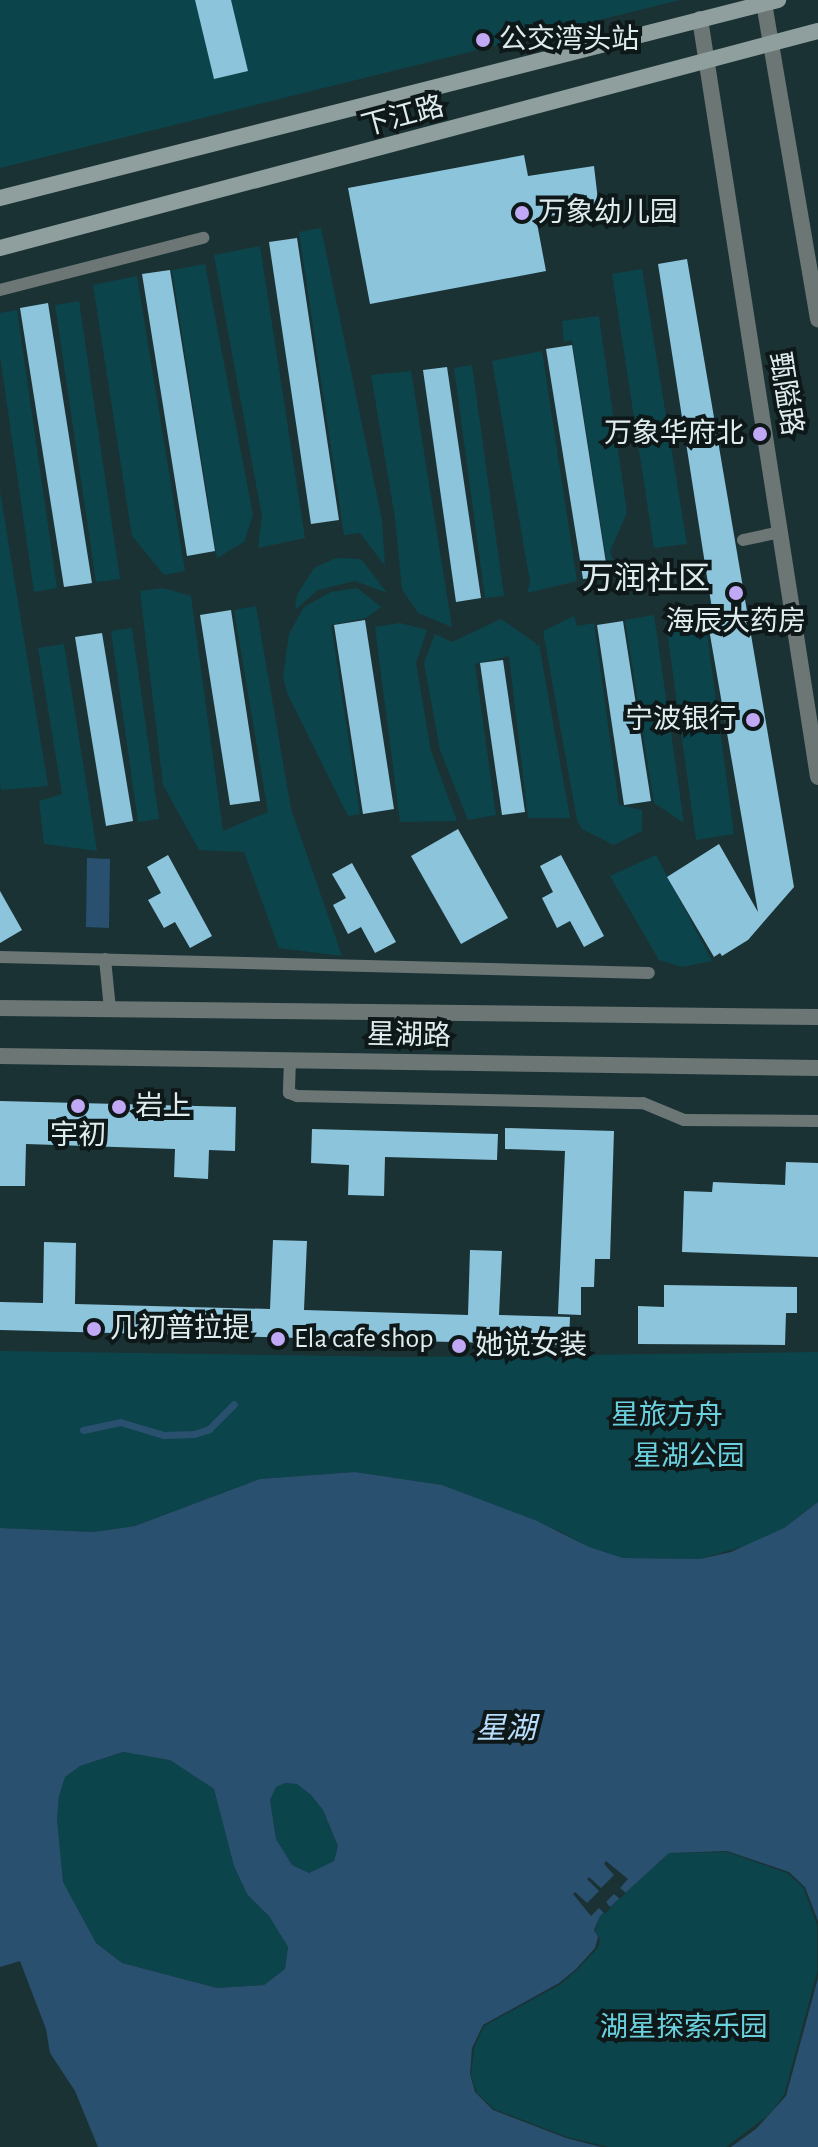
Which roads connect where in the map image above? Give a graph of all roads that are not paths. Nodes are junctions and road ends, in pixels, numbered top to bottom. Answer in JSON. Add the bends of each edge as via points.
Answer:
{"nodes":[{"id":1,"x":771,"y":2,"type":"edge"},
{"id":2,"x":700,"y":19,"type":"junction"},
{"id":3,"x":818,"y":31,"type":"edge"},
{"id":4,"x":771,"y":44,"type":"junction"},
{"id":5,"x":707,"y":63,"type":"junction"},
{"id":6,"x":0,"y":198,"type":"edge"},
{"id":7,"x":203,"y":238,"type":"dead end"},
{"id":8,"x":0,"y":248,"type":"edge"},
{"id":9,"x":0,"y":290,"type":"edge"},
{"id":10,"x":818,"y":319,"type":"edge"},
{"id":11,"x":780,"y":532,"type":"junction"},
{"id":12,"x":743,"y":540,"type":"dead end"},
{"id":13,"x":818,"y":777,"type":"edge"},
{"id":14,"x":0,"y":957,"type":"edge"},
{"id":15,"x":105,"y":959,"type":"junction"},
{"id":16,"x":649,"y":973,"type":"dead end"},
{"id":17,"x":0,"y":1008,"type":"edge"},
{"id":18,"x":110,"y":1009,"type":"junction"},
{"id":19,"x":818,"y":1017,"type":"edge"},
{"id":20,"x":0,"y":1056,"type":"edge"},
{"id":21,"x":290,"y":1060,"type":"junction"},
{"id":22,"x":818,"y":1068,"type":"edge"},
{"id":23,"x":818,"y":1121,"type":"edge"}],
"edges":[{"from":1,"to":2,"type":"main road","name":"下江路"},
{"from":1,"to":4,"type":"street","name":"甄隘路"},
{"from":2,"to":5,"type":"street","name":"甄隘路"},
{"from":2,"to":6,"type":"main road","name":"下江路"},
{"from":3,"to":4,"type":"main road","name":"下江路"},
{"from":4,"to":5,"type":"main road","name":"下江路"},
{"from":4,"to":10,"type":"street","name":"甄隘路"},
{"from":5,"to":8,"type":"main road","name":"下江路"},
{"from":5,"to":11,"type":"street","name":"甄隘路"},
{"from":7,"to":9,"type":"lane"},
{"from":11,"to":12,"type":"lane"},
{"from":11,"to":13,"type":"street","name":"甄隘路"},
{"from":14,"to":15,"type":"lane"},
{"from":15,"to":16,"type":"lane"},
{"from":15,"to":18,"type":"lane"},
{"from":17,"to":18,"type":"street","name":"星湖路"},
{"from":18,"to":19,"type":"street","name":"星湖路"},
{"from":20,"to":21,"type":"street","name":"星湖路"},
{"from":21,"to":22,"type":"street","name":"星湖路"},
{"from":21,"to":23,"type":"lane","via":[[289,1093],[297,1096],[643,1103],[684,1120]]}]}
